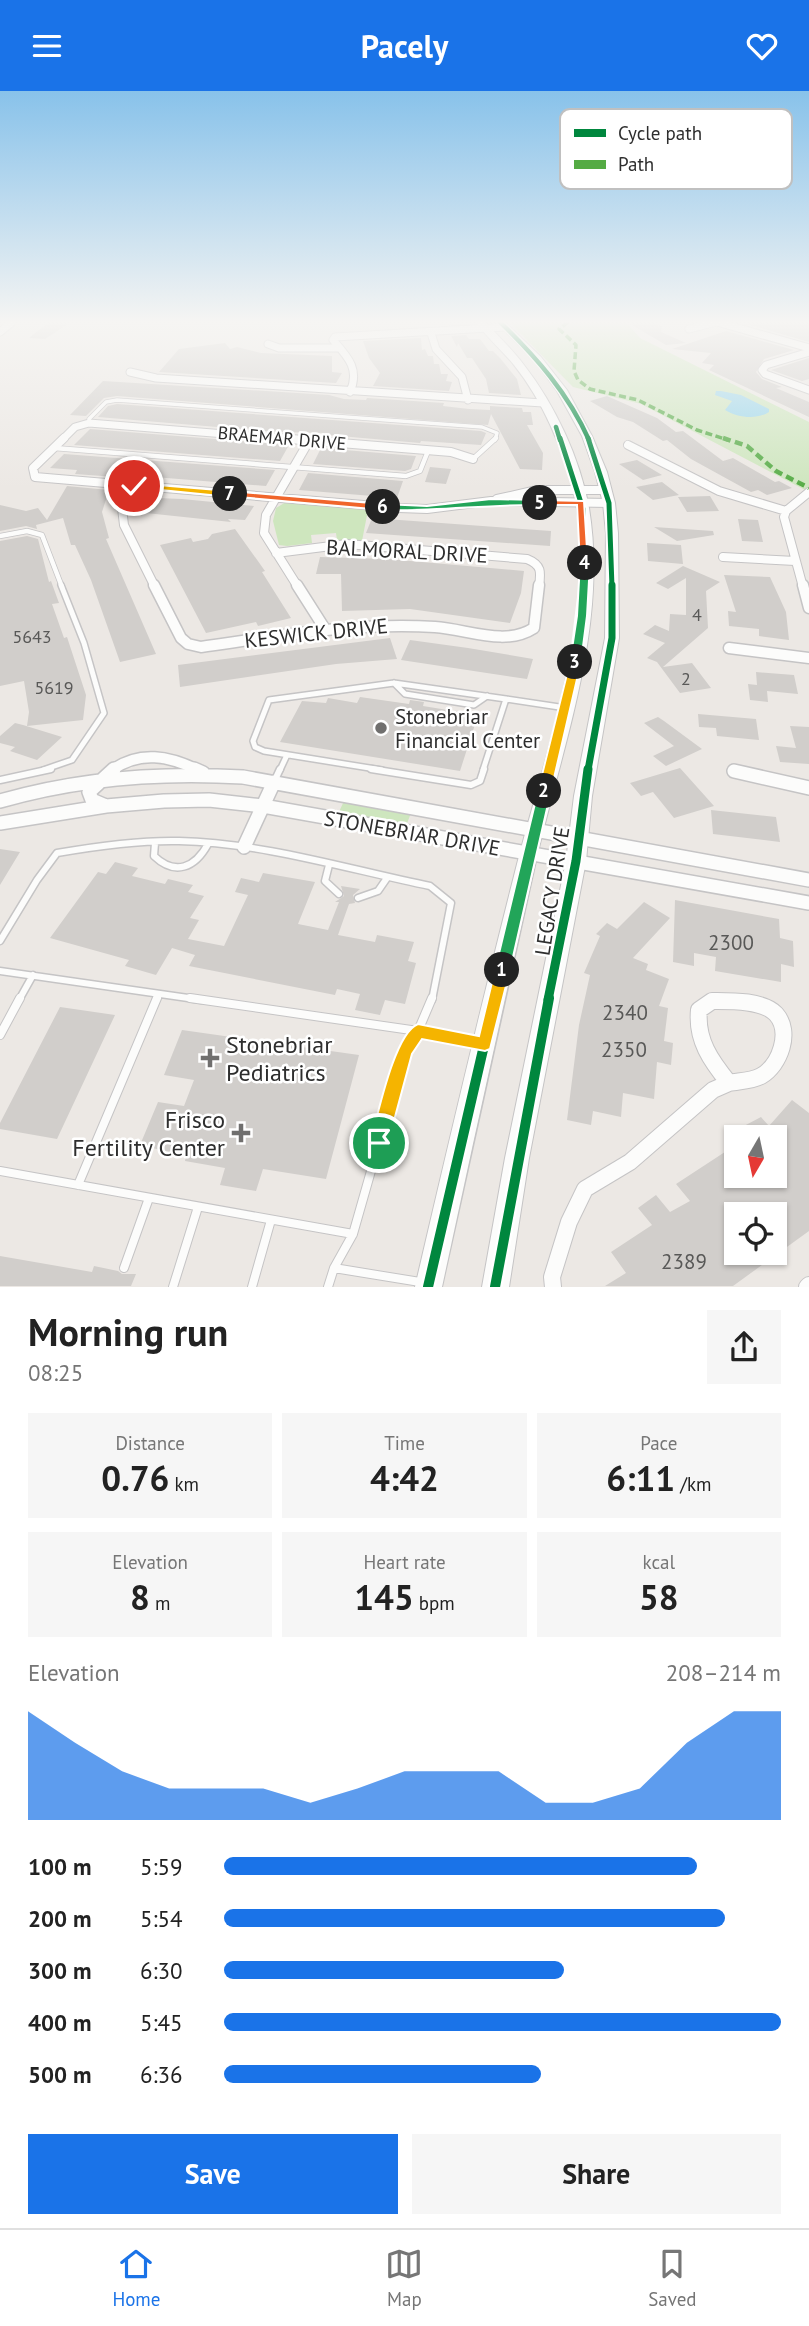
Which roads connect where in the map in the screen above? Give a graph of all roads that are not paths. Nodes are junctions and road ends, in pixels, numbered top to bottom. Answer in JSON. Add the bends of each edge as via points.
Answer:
{"nodes":[{"id":1,"x":155,"y":378,"type":"edge"},
{"id":2,"x":355,"y":378,"type":"edge"},
{"id":3,"x":462,"y":378,"type":"edge"},
{"id":4,"x":525,"y":378,"type":"edge"},
{"id":5,"x":551,"y":378,"type":"edge"},
{"id":6,"x":775,"y":378,"type":"edge"},
{"id":7,"x":809,"y":390,"type":"edge"},
{"id":8,"x":349,"y":392,"type":"junction"},
{"id":9,"x":468,"y":400,"type":"junction"},
{"id":10,"x":534,"y":403,"type":"junction"},
{"id":11,"x":89,"y":423,"type":"junction"},
{"id":12,"x":309,"y":441,"type":"junction"},
{"id":13,"x":628,"y":446,"type":"dead end"},
{"id":14,"x":54,"y":448,"type":"junction"},
{"id":15,"x":428,"y":451,"type":"junction"},
{"id":16,"x":474,"y":459,"type":"joint"},
{"id":17,"x":293,"y":467,"type":"junction"},
{"id":18,"x":134,"y":486,"type":"junction"},
{"id":19,"x":809,"y":492,"type":"edge"},
{"id":20,"x":579,"y":496,"type":"junction"},
{"id":21,"x":607,"y":496,"type":"junction"},
{"id":22,"x":274,"y":498,"type":"junction"},
{"id":23,"x":491,"y":502,"type":"junction"},
{"id":24,"x":786,"y":511,"type":"junction"},
{"id":25,"x":0,"y":536,"type":"edge"},
{"id":26,"x":276,"y":553,"type":"junction"},
{"id":27,"x":723,"y":557,"type":"dead end"},
{"id":28,"x":796,"y":561,"type":"junction"},
{"id":29,"x":809,"y":608,"type":"edge"},
{"id":30,"x":325,"y":629,"type":"junction"},
{"id":31,"x":527,"y":635,"type":"joint"},
{"id":32,"x":729,"y":648,"type":"dead end"},
{"id":33,"x":809,"y":658,"type":"edge"},
{"id":34,"x":394,"y":683,"type":"junction"},
{"id":35,"x":486,"y":696,"type":"junction"},
{"id":36,"x":506,"y":699,"type":"junction"},
{"id":37,"x":566,"y":708,"type":"junction"},
{"id":38,"x":287,"y":755,"type":"junction"},
{"id":39,"x":734,"y":771,"type":"dead end"},
{"id":40,"x":205,"y":774,"type":"junction"},
{"id":41,"x":0,"y":780,"type":"edge"},
{"id":42,"x":98,"y":781,"type":"junction"},
{"id":43,"x":274,"y":782,"type":"junction"},
{"id":44,"x":809,"y":787,"type":"edge"},
{"id":45,"x":0,"y":801,"type":"edge"},
{"id":46,"x":106,"y":806,"type":"junction"},
{"id":47,"x":262,"y":806,"type":"junction"},
{"id":48,"x":0,"y":823,"type":"edge"},
{"id":49,"x":534,"y":830,"type":"junction"},
{"id":50,"x":579,"y":839,"type":"junction"},
{"id":51,"x":155,"y":843,"type":"junction"},
{"id":52,"x":208,"y":844,"type":"junction"},
{"id":53,"x":244,"y":847,"type":"junction"},
{"id":54,"x":530,"y":854,"type":"junction"},
{"id":55,"x":576,"y":861,"type":"junction"},
{"id":56,"x":329,"y":865,"type":"junction"},
{"id":57,"x":387,"y":878,"type":"junction"},
{"id":58,"x":809,"y":880,"type":"edge"},
{"id":59,"x":339,"y":894,"type":"dead end"},
{"id":60,"x":358,"y":898,"type":"dead end"},
{"id":61,"x":809,"y":903,"type":"edge"},
{"id":62,"x":0,"y":940,"type":"edge"},
{"id":63,"x":0,"y":971,"type":"edge"},
{"id":64,"x":33,"y":975,"type":"junction"},
{"id":65,"x":159,"y":994,"type":"junction"},
{"id":66,"x":418,"y":1031,"type":"junction"},
{"id":67,"x":0,"y":1035,"type":"edge"},
{"id":68,"x":485,"y":1044,"type":"junction"},
{"id":69,"x":729,"y":1083,"type":"junction"},
{"id":70,"x":0,"y":1171,"type":"edge"},
{"id":71,"x":78,"y":1185,"type":"junction"},
{"id":72,"x":149,"y":1198,"type":"junction"},
{"id":73,"x":198,"y":1207,"type":"junction"},
{"id":74,"x":271,"y":1220,"type":"junction"},
{"id":75,"x":353,"y":1234,"type":"junction"},
{"id":76,"x":124,"y":1268,"type":"dead end"},
{"id":77,"x":334,"y":1268,"type":"junction"},
{"id":78,"x":173,"y":1286,"type":"edge"},
{"id":79,"x":252,"y":1286,"type":"edge"},
{"id":80,"x":328,"y":1286,"type":"edge"},
{"id":81,"x":433,"y":1286,"type":"edge"},
{"id":82,"x":495,"y":1286,"type":"edge"},
{"id":83,"x":553,"y":1286,"type":"edge"}],
"edges":[{"from":1,"to":8,"type":"street"},
{"from":2,"to":8,"type":"street"},
{"from":3,"to":9,"type":"street"},
{"from":4,"to":10,"type":"main road","name":"LEGACY DRIVE"},
{"from":5,"to":21,"type":"main road","name":"LEGACY DRIVE","via":[[587,436]]},
{"from":6,"to":7,"type":"street"},
{"from":8,"to":9,"type":"street"},
{"from":9,"to":10,"type":"street"},
{"from":10,"to":20,"type":"main road","name":"LEGACY DRIVE","via":[[556,427]]},
{"from":11,"to":12,"type":"street","name":"BRAEMAR DRIVE"},
{"from":11,"to":14,"type":"street","via":[[75,427]]},
{"from":11,"to":16,"type":"lane","via":[[106,402],[117,400],[482,427],[498,433]]},
{"from":12,"to":15,"type":"street","name":"BRAEMAR DRIVE"},
{"from":12,"to":17,"type":"street"},
{"from":13,"to":24,"type":"street","via":[[653,453],[696,480],[741,500]]},
{"from":14,"to":17,"type":"lane"},
{"from":14,"to":18,"type":"street","via":[[33,468],[35,477]]},
{"from":15,"to":16,"type":"street","name":"BRAEMAR DRIVE"},
{"from":15,"to":17,"type":"lane","via":[[420,471],[406,476]]},
{"from":17,"to":22,"type":"street"},
{"from":18,"to":22,"type":"street"},
{"from":18,"to":30,"type":"street","name":"KESWICK DRIVE","via":[[122,508],[124,525],[188,644],[201,647]]},
{"from":19,"to":24,"type":"street"},
{"from":20,"to":21,"type":"street"},
{"from":20,"to":21,"type":"street"},
{"from":20,"to":23,"type":"street"},
{"from":20,"to":23,"type":"street","via":[[520,492]]},
{"from":20,"to":37,"type":"main road","name":"LEGACY DRIVE","via":[[585,567],[582,616]]},
{"from":21,"to":50,"type":"main road","name":"LEGACY DRIVE","via":[[612,533],[612,638]]},
{"from":22,"to":23,"type":"street","via":[[427,509]]},
{"from":22,"to":26,"type":"street","via":[[264,533]]},
{"from":24,"to":28,"type":"street"},
{"from":25,"to":41,"type":"lane","via":[[24,531],[42,535],[84,643],[103,713],[72,760]]},
{"from":26,"to":30,"type":"street"},
{"from":26,"to":31,"type":"street","name":"BALMORAL DRIVE","via":[[348,544],[537,563],[541,570],[534,628]]},
{"from":27,"to":28,"type":"street"},
{"from":28,"to":29,"type":"street"},
{"from":30,"to":31,"type":"street","name":"KESWICK DRIVE","via":[[407,624]]},
{"from":32,"to":33,"type":"street"},
{"from":34,"to":35,"type":"lane"},
{"from":34,"to":35,"type":"lane","via":[[405,694],[474,705]]},
{"from":34,"to":38,"type":"lane","via":[[269,700],[253,741],[264,751]]},
{"from":35,"to":36,"type":"lane"},
{"from":36,"to":37,"type":"lane"},
{"from":36,"to":38,"type":"lane","via":[[480,781],[471,785]]},
{"from":37,"to":49,"type":"main road","name":"LEGACY DRIVE"},
{"from":38,"to":43,"type":"lane"},
{"from":39,"to":44,"type":"street"},
{"from":40,"to":42,"type":"street","name":"STONEBRIAR DRIVE"},
{"from":40,"to":42,"type":"street","name":"STONEBRIAR DRIVE","via":[[180,760],[149,755],[125,760]]},
{"from":40,"to":43,"type":"street","name":"STONEBRIAR DRIVE"},
{"from":42,"to":45,"type":"street","name":"STONEBRIAR DRIVE","via":[[50,787]]},
{"from":42,"to":46,"type":"street","via":[[89,792],[92,800]]},
{"from":43,"to":47,"type":"street"},
{"from":43,"to":49,"type":"street","name":"STONEBRIAR DRIVE"},
{"from":46,"to":47,"type":"street","name":"STONEBRIAR DRIVE","via":[[209,800]]},
{"from":46,"to":48,"type":"street","name":"STONEBRIAR DRIVE"},
{"from":47,"to":53,"type":"street"},
{"from":47,"to":54,"type":"street","name":"STONEBRIAR DRIVE"},
{"from":49,"to":50,"type":"street","name":"STONEBRIAR DRIVE"},
{"from":49,"to":54,"type":"main road","name":"LEGACY DRIVE"},
{"from":50,"to":55,"type":"main road","name":"LEGACY DRIVE"},
{"from":50,"to":58,"type":"street","name":"STONEBRIAR DRIVE"},
{"from":51,"to":52,"type":"lane"},
{"from":51,"to":52,"type":"lane","via":[[154,856],[162,866],[174,869],[197,863]]},
{"from":51,"to":62,"type":"lane","via":[[57,853]]},
{"from":52,"to":53,"type":"lane"},
{"from":53,"to":56,"type":"lane"},
{"from":54,"to":55,"type":"street","name":"STONEBRIAR DRIVE"},
{"from":54,"to":68,"type":"main road","name":"LEGACY DRIVE"},
{"from":55,"to":61,"type":"street","name":"STONEBRIAR DRIVE"},
{"from":55,"to":82,"type":"main road","name":"LEGACY DRIVE"},
{"from":56,"to":57,"type":"lane"},
{"from":56,"to":59,"type":"lane","via":[[325,881]]},
{"from":57,"to":60,"type":"lane","via":[[378,891]]},
{"from":57,"to":66,"type":"lane","via":[[430,886],[451,903],[433,997]]},
{"from":63,"to":64,"type":"lane"},
{"from":64,"to":65,"type":"lane"},
{"from":64,"to":67,"type":"lane"},
{"from":65,"to":66,"type":"lane"},
{"from":65,"to":71,"type":"lane"},
{"from":66,"to":68,"type":"lane"},
{"from":66,"to":75,"type":"lane","via":[[405,1052]]},
{"from":68,"to":81,"type":"main road","name":"LEGACY DRIVE"},
{"from":69,"to":69,"type":"street","via":[[758,1078],[771,1069],[784,1040],[782,1022],[775,1013],[722,1000],[699,1010],[702,1045]]},
{"from":69,"to":83,"type":"street","via":[[713,1090],[630,1162],[584,1189],[569,1222]]},
{"from":70,"to":71,"type":"lane"},
{"from":71,"to":72,"type":"lane"},
{"from":72,"to":73,"type":"lane"},
{"from":72,"to":76,"type":"lane"},
{"from":73,"to":74,"type":"lane"},
{"from":73,"to":78,"type":"lane"},
{"from":74,"to":75,"type":"lane"},
{"from":74,"to":79,"type":"lane"},
{"from":75,"to":77,"type":"lane"},
{"from":77,"to":80,"type":"lane"},
{"from":77,"to":81,"type":"lane"}]}
